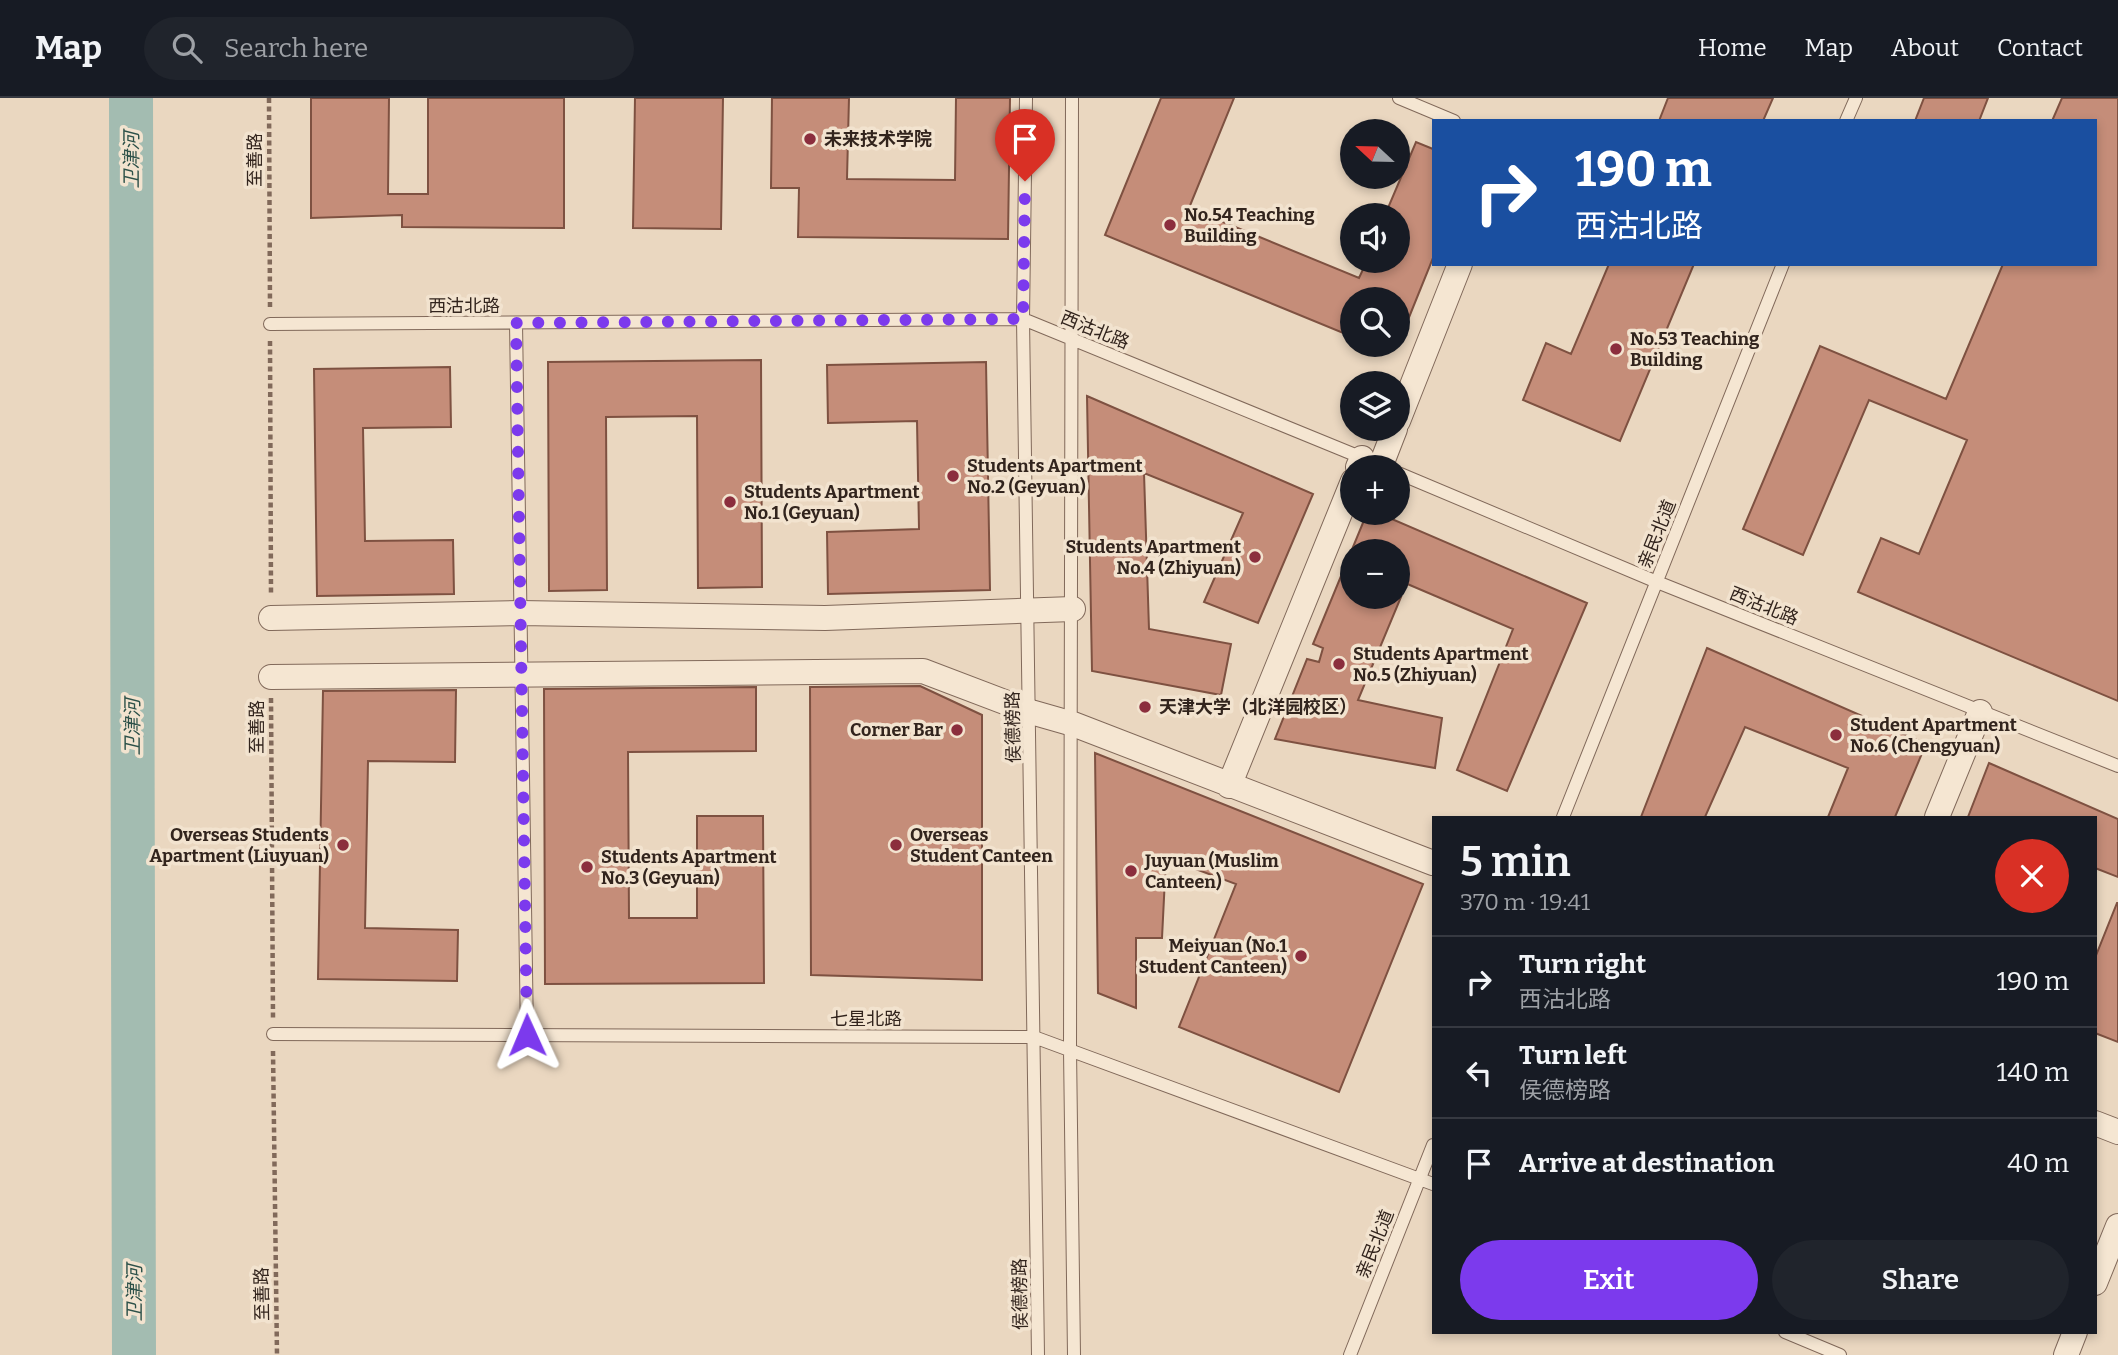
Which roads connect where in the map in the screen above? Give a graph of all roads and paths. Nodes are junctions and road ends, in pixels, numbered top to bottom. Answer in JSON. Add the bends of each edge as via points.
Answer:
{"nodes":[{"id":1,"x":269,"y":98,"type":"edge"},
{"id":2,"x":1026,"y":98,"type":"edge"},
{"id":3,"x":1072,"y":98,"type":"edge"},
{"id":4,"x":1399,"y":98,"type":"edge"},
{"id":5,"x":1856,"y":98,"type":"edge"},
{"id":6,"x":1449,"y":119,"type":"edge"},
{"id":7,"x":1847,"y":119,"type":"edge"},
{"id":8,"x":1459,"y":266,"type":"edge"},
{"id":9,"x":1782,"y":266,"type":"edge"},
{"id":10,"x":1023,"y":319,"type":"junction"},
{"id":11,"x":516,"y":323,"type":"junction"},
{"id":12,"x":270,"y":324,"type":"junction"},
{"id":13,"x":1073,"y":340,"type":"junction"},
{"id":14,"x":1410,"y":391,"type":"edge"},
{"id":15,"x":1350,"y":455,"type":"edge"},
{"id":16,"x":1410,"y":480,"type":"edge"},
{"id":17,"x":1340,"y":513,"type":"edge"},
{"id":18,"x":1657,"y":582,"type":"junction"},
{"id":19,"x":1073,"y":609,"type":"junction"},
{"id":20,"x":1028,"y":610,"type":"junction"},
{"id":21,"x":520,"y":613,"type":"junction"},
{"id":22,"x":271,"y":618,"type":"joint"},
{"id":23,"x":520,"y":675,"type":"junction"},
{"id":24,"x":271,"y":677,"type":"joint"},
{"id":25,"x":1031,"y":712,"type":"junction"},
{"id":26,"x":1980,"y":712,"type":"junction"},
{"id":27,"x":1073,"y":724,"type":"junction"},
{"id":28,"x":2118,"y":766,"type":"edge"},
{"id":29,"x":1229,"y":786,"type":"junction"},
{"id":30,"x":1563,"y":816,"type":"edge"},
{"id":31,"x":1937,"y":816,"type":"edge"},
{"id":32,"x":1432,"y":863,"type":"edge"},
{"id":33,"x":273,"y":1034,"type":"junction"},
{"id":34,"x":527,"y":1035,"type":"junction"},
{"id":35,"x":1034,"y":1037,"type":"junction"},
{"id":36,"x":1070,"y":1050,"type":"junction"},
{"id":37,"x":2097,"y":1124,"type":"edge"},
{"id":38,"x":2118,"y":1132,"type":"edge"},
{"id":39,"x":1432,"y":1148,"type":"edge"},
{"id":40,"x":1420,"y":1179,"type":"junction"},
{"id":41,"x":1432,"y":1184,"type":"edge"},
{"id":42,"x":2118,"y":1226,"type":"edge"},
{"id":43,"x":2097,"y":1278,"type":"edge"},
{"id":44,"x":1790,"y":1334,"type":"edge"},
{"id":45,"x":2074,"y":1334,"type":"edge"},
{"id":46,"x":277,"y":1355,"type":"edge"},
{"id":47,"x":1038,"y":1355,"type":"edge"},
{"id":48,"x":1074,"y":1355,"type":"edge"},
{"id":49,"x":1350,"y":1355,"type":"edge"},
{"id":50,"x":1840,"y":1355,"type":"edge"},
{"id":51,"x":2066,"y":1355,"type":"edge"}],
"edges":[{"from":1,"to":12,"type":"path","name":"至善路"},
{"from":2,"to":10,"type":"lane","name":"侯德榜路"},
{"from":3,"to":13,"type":"lane"},
{"from":4,"to":6,"type":"lane"},
{"from":5,"to":7,"type":"lane"},
{"from":8,"to":14,"type":"street"},
{"from":9,"to":18,"type":"lane","name":"亲民北道"},
{"from":10,"to":11,"type":"lane","name":"西沽北路"},
{"from":10,"to":13,"type":"lane","name":"西沽北路"},
{"from":10,"to":20,"type":"lane","name":"侯德榜路"},
{"from":11,"to":12,"type":"lane","name":"西沽北路"},
{"from":11,"to":21,"type":"lane"},
{"from":12,"to":22,"type":"path","name":"至善路"},
{"from":13,"to":15,"type":"lane","name":"西沽北路"},
{"from":13,"to":19,"type":"lane"},
{"from":16,"to":18,"type":"lane","name":"西沽北路"},
{"from":17,"to":29,"type":"street"},
{"from":18,"to":26,"type":"lane","name":"西沽北路"},
{"from":18,"to":30,"type":"lane","name":"亲民北道"},
{"from":19,"to":20,"type":"street"},
{"from":19,"to":27,"type":"lane"},
{"from":20,"to":21,"type":"street","via":[[825,618]]},
{"from":20,"to":25,"type":"lane","name":"侯德榜路"},
{"from":21,"to":22,"type":"street"},
{"from":21,"to":23,"type":"lane"},
{"from":23,"to":24,"type":"street"},
{"from":23,"to":25,"type":"street","via":[[923,671]]},
{"from":23,"to":34,"type":"lane"},
{"from":24,"to":33,"type":"path","name":"至善路"},
{"from":25,"to":27,"type":"street"},
{"from":25,"to":35,"type":"lane","name":"侯德榜路"},
{"from":26,"to":28,"type":"lane","name":"西沽北路"},
{"from":26,"to":31,"type":"street"},
{"from":27,"to":29,"type":"street"},
{"from":27,"to":36,"type":"lane"},
{"from":29,"to":32,"type":"street"},
{"from":33,"to":34,"type":"lane","name":"七星北路"},
{"from":33,"to":46,"type":"path","name":"至善路"},
{"from":34,"to":35,"type":"lane","name":"七星北路"},
{"from":35,"to":36,"type":"lane","name":"七星北路"},
{"from":35,"to":47,"type":"lane","name":"侯德榜路"},
{"from":36,"to":40,"type":"lane","name":"七星北路"},
{"from":36,"to":48,"type":"lane"},
{"from":37,"to":38,"type":"street"},
{"from":39,"to":40,"type":"lane","name":"亲民北道"},
{"from":40,"to":41,"type":"lane","name":"七星北路"},
{"from":40,"to":49,"type":"lane","name":"亲民北道"},
{"from":42,"to":43,"type":"street"},
{"from":44,"to":50,"type":"lane"},
{"from":45,"to":51,"type":"street"}]}
